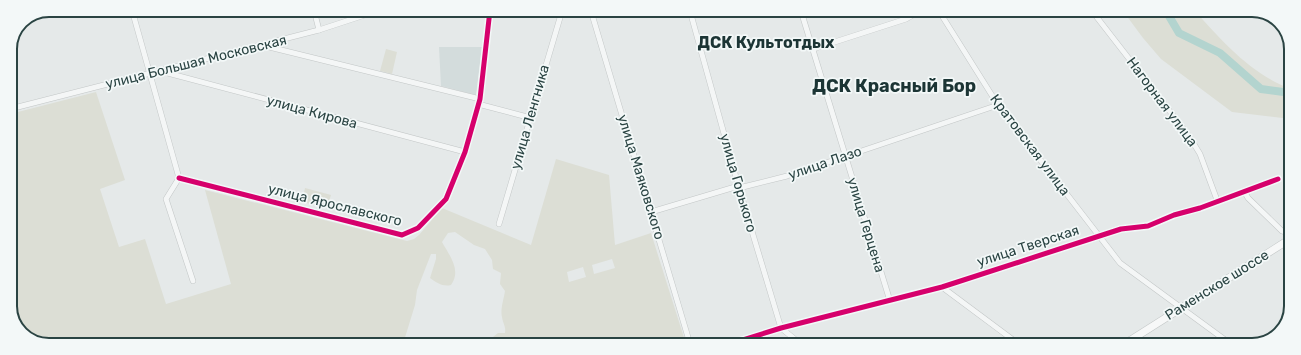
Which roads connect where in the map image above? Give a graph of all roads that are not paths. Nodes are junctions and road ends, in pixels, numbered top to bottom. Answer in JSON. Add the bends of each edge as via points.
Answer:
{"nodes":[{"id":1,"x":134,"y":17,"type":"edge"},
{"id":2,"x":316,"y":17,"type":"edge"},
{"id":3,"x":359,"y":17,"type":"edge"},
{"id":4,"x":489,"y":17,"type":"edge"},
{"id":5,"x":560,"y":17,"type":"edge"},
{"id":6,"x":593,"y":17,"type":"edge"},
{"id":7,"x":692,"y":17,"type":"edge"},
{"id":8,"x":803,"y":17,"type":"edge"},
{"id":9,"x":910,"y":17,"type":"edge"},
{"id":10,"x":943,"y":17,"type":"edge"},
{"id":11,"x":1097,"y":17,"type":"edge"},
{"id":12,"x":319,"y":30,"type":"junction"},
{"id":13,"x":260,"y":45,"type":"junction"},
{"id":14,"x":813,"y":49,"type":"junction"},
{"id":15,"x":159,"y":71,"type":"junction"},
{"id":16,"x":150,"y":73,"type":"junction"},
{"id":17,"x":479,"y":102,"type":"junction"},
{"id":18,"x":998,"y":105,"type":"junction"},
{"id":19,"x":17,"y":107,"type":"edge"},
{"id":20,"x":530,"y":118,"type":"junction"},
{"id":21,"x":466,"y":152,"type":"junction"},
{"id":22,"x":844,"y":156,"type":"junction"},
{"id":23,"x":179,"y":178,"type":"junction"},
{"id":24,"x":1278,"y":179,"type":"dead end"},
{"id":25,"x":739,"y":188,"type":"junction"},
{"id":26,"x":1244,"y":191,"type":"junction"},
{"id":27,"x":1217,"y":200,"type":"junction"},
{"id":28,"x":651,"y":212,"type":"junction"},
{"id":29,"x":499,"y":224,"type":"dead end"},
{"id":30,"x":1284,"y":232,"type":"edge"},
{"id":31,"x":1100,"y":235,"type":"junction"},
{"id":32,"x":1284,"y":243,"type":"edge"},
{"id":33,"x":193,"y":281,"type":"dead end"},
{"id":34,"x":942,"y":287,"type":"junction"},
{"id":35,"x":890,"y":301,"type":"junction"},
{"id":36,"x":1181,"y":307,"type":"junction"},
{"id":37,"x":781,"y":328,"type":"junction"},
{"id":38,"x":688,"y":338,"type":"edge"},
{"id":39,"x":749,"y":338,"type":"edge"},
{"id":40,"x":794,"y":338,"type":"edge"},
{"id":41,"x":1011,"y":338,"type":"edge"},
{"id":42,"x":1134,"y":338,"type":"edge"},
{"id":43,"x":1223,"y":338,"type":"edge"}],
"edges":[{"from":1,"to":16,"type":"street"},
{"from":2,"to":12,"type":"street"},
{"from":3,"to":12,"type":"street","name":"улица Большая Московская"},
{"from":4,"to":17,"type":"street","name":"улица Ярославского"},
{"from":5,"to":20,"type":"street","name":"улица Ленгника"},
{"from":6,"to":28,"type":"street","name":"улица Маяковского"},
{"from":7,"to":25,"type":"street","name":"улица Горького"},
{"from":8,"to":14,"type":"street","name":"улица Герцена"},
{"from":9,"to":14,"type":"street"},
{"from":10,"to":18,"type":"street","name":"Кратовская улица"},
{"from":11,"to":27,"type":"street","name":"Нагорная улица","via":[[1189,136],[1200,154]]},
{"from":12,"to":13,"type":"street","name":"улица Большая Московская"},
{"from":13,"to":15,"type":"street","name":"улица Большая Московская"},
{"from":13,"to":17,"type":"street"},
{"from":14,"to":22,"type":"street","name":"улица Герцена"},
{"from":15,"to":16,"type":"street","name":"улица Большая Московская"},
{"from":15,"to":21,"type":"street","name":"улица Кирова"},
{"from":16,"to":19,"type":"street","name":"улица Большая Московская"},
{"from":16,"to":23,"type":"street"},
{"from":17,"to":20,"type":"street"},
{"from":17,"to":21,"type":"street","name":"улица Ярославского"},
{"from":18,"to":22,"type":"street","name":"улица Лазо"},
{"from":18,"to":31,"type":"street","name":"Кратовская улица"},
{"from":20,"to":29,"type":"street","name":"улица Ленгника"},
{"from":21,"to":23,"type":"street","name":"улица Ярославского","via":[[446,199],[418,228],[402,235]]},
{"from":22,"to":25,"type":"street","name":"улица Лазо","via":[[787,176]]},
{"from":22,"to":35,"type":"street","name":"улица Герцена"},
{"from":23,"to":33,"type":"street","via":[[166,198]]},
{"from":24,"to":26,"type":"street","name":"улица Тверская"},
{"from":25,"to":28,"type":"street","name":"улица Лазо","via":[[735,187]]},
{"from":25,"to":37,"type":"street","name":"улица Горького"},
{"from":26,"to":27,"type":"street","name":"улица Тверская"},
{"from":26,"to":30,"type":"street","via":[[1248,198]]},
{"from":27,"to":31,"type":"street","name":"улица Тверская","via":[[1148,226],[1121,229]]},
{"from":28,"to":38,"type":"street","name":"улица Маяковского"},
{"from":31,"to":34,"type":"street","name":"улица Тверская"},
{"from":31,"to":36,"type":"street","name":"Кратовская улица","via":[[1120,263]]},
{"from":32,"to":36,"type":"main road","name":"Раменское шоссе"},
{"from":34,"to":35,"type":"street","name":"улица Тверская"},
{"from":34,"to":41,"type":"street"},
{"from":35,"to":37,"type":"street","name":"улица Тверская"},
{"from":36,"to":42,"type":"main road","name":"Раменское шоссе"},
{"from":36,"to":43,"type":"street","name":"Кратовская улица"},
{"from":37,"to":39,"type":"street","name":"улица Тверская"},
{"from":37,"to":40,"type":"street"}]}
